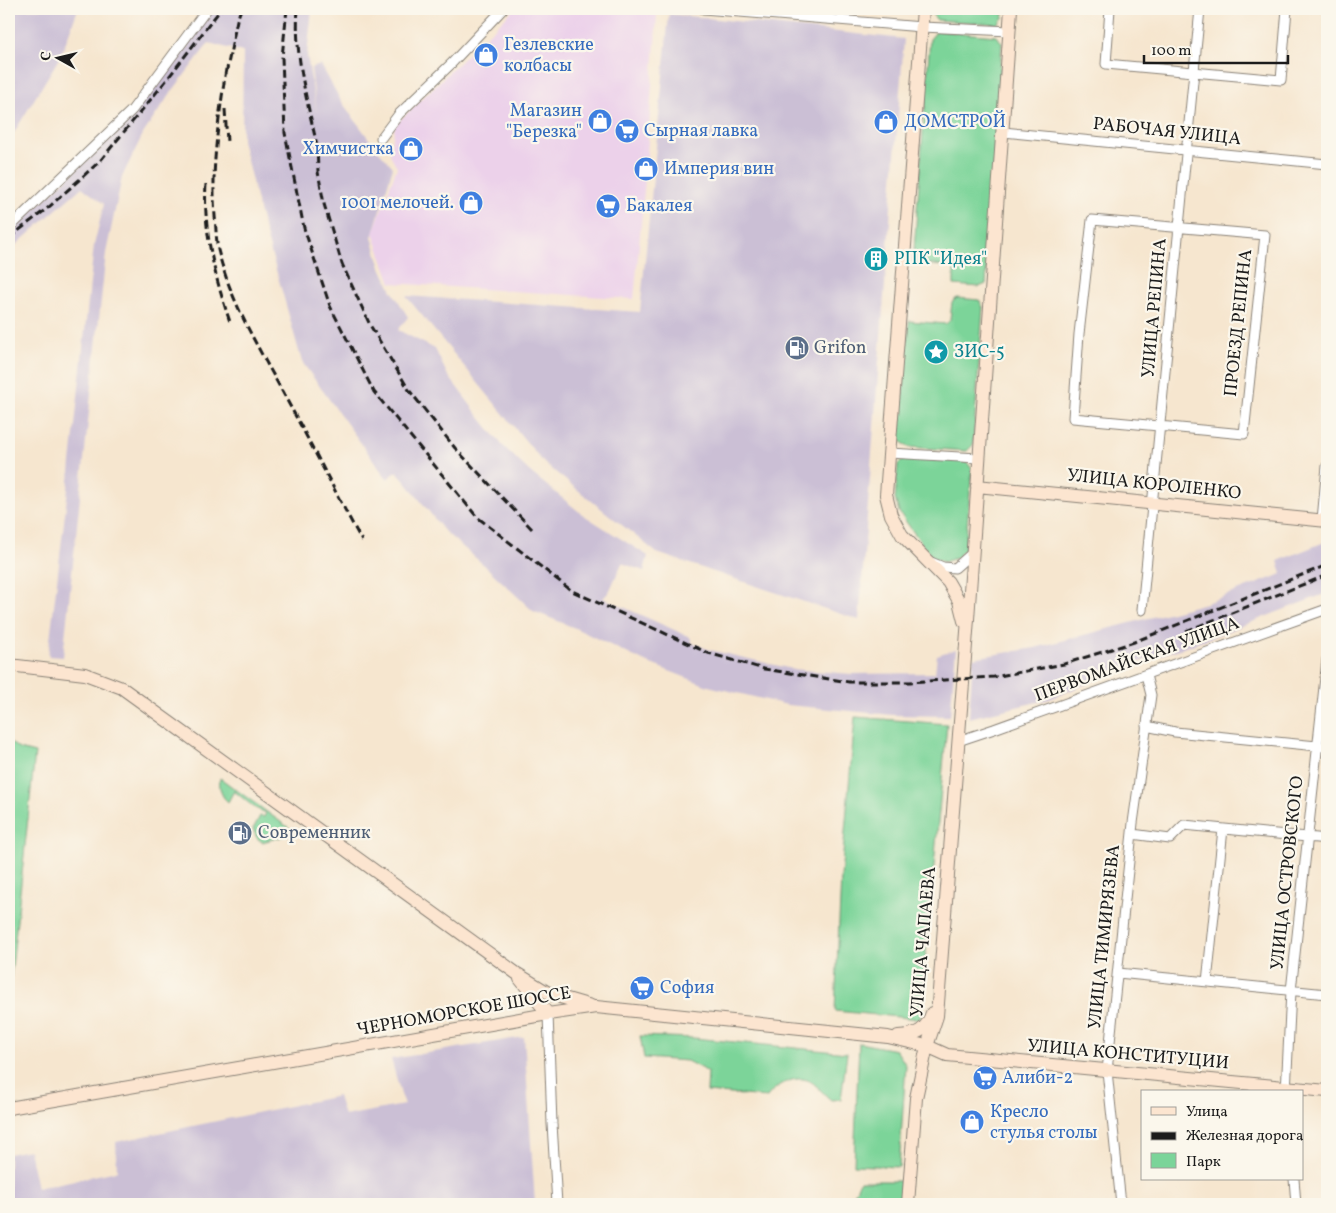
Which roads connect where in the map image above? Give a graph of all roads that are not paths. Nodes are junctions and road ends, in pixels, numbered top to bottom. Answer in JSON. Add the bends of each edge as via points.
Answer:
{"nodes":[{"id":1,"x":207,"y":9,"type":"edge"},
{"id":2,"x":503,"y":9,"type":"edge"},
{"id":3,"x":703,"y":9,"type":"edge"},
{"id":4,"x":923,"y":9,"type":"edge"},
{"id":5,"x":1011,"y":9,"type":"edge"},
{"id":6,"x":1110,"y":9,"type":"edge"},
{"id":7,"x":1200,"y":9,"type":"edge"},
{"id":8,"x":1288,"y":9,"type":"edge"},
{"id":9,"x":922,"y":27,"type":"junction"},
{"id":10,"x":1010,"y":31,"type":"junction"},
{"id":11,"x":1194,"y":72,"type":"junction"},
{"id":12,"x":1003,"y":132,"type":"junction"},
{"id":13,"x":381,"y":138,"type":"dead end"},
{"id":14,"x":1186,"y":150,"type":"junction"},
{"id":15,"x":1327,"y":164,"type":"edge"},
{"id":16,"x":1179,"y":226,"type":"junction"},
{"id":17,"x":9,"y":228,"type":"edge"},
{"id":18,"x":1160,"y":427,"type":"junction"},
{"id":19,"x":889,"y":453,"type":"junction"},
{"id":20,"x":978,"y":458,"type":"junction"},
{"id":21,"x":1327,"y":466,"type":"edge"},
{"id":22,"x":977,"y":486,"type":"junction"},
{"id":23,"x":1152,"y":502,"type":"junction"},
{"id":24,"x":1324,"y":520,"type":"edge"},
{"id":25,"x":972,"y":553,"type":"junction"},
{"id":26,"x":926,"y":560,"type":"junction"},
{"id":27,"x":1142,"y":610,"type":"dead end"},
{"id":28,"x":1327,"y":610,"type":"edge"},
{"id":29,"x":966,"y":633,"type":"junction"},
{"id":30,"x":1327,"y":659,"type":"edge"},
{"id":31,"x":9,"y":665,"type":"edge"},
{"id":32,"x":1146,"y":675,"type":"junction"},
{"id":33,"x":1146,"y":726,"type":"junction"},
{"id":34,"x":958,"y":741,"type":"junction"},
{"id":35,"x":1323,"y":747,"type":"edge"},
{"id":36,"x":1223,"y":829,"type":"junction"},
{"id":37,"x":1132,"y":834,"type":"junction"},
{"id":38,"x":1308,"y":838,"type":"junction"},
{"id":39,"x":1327,"y":839,"type":"edge"},
{"id":40,"x":940,"y":971,"type":"junction"},
{"id":41,"x":516,"y":973,"type":"junction"},
{"id":42,"x":1118,"y":973,"type":"junction"},
{"id":43,"x":1207,"y":982,"type":"junction"},
{"id":44,"x":1292,"y":991,"type":"junction"},
{"id":45,"x":1327,"y":994,"type":"edge"},
{"id":46,"x":596,"y":1008,"type":"junction"},
{"id":47,"x":548,"y":1014,"type":"junction"},
{"id":48,"x":888,"y":1037,"type":"junction"},
{"id":49,"x":927,"y":1046,"type":"junction"},
{"id":50,"x":1107,"y":1071,"type":"junction"},
{"id":51,"x":1286,"y":1089,"type":"edge"},
{"id":52,"x":1327,"y":1091,"type":"edge"},
{"id":53,"x":9,"y":1108,"type":"edge"},
{"id":54,"x":1294,"y":1180,"type":"edge"},
{"id":55,"x":558,"y":1204,"type":"edge"},
{"id":56,"x":908,"y":1204,"type":"edge"},
{"id":57,"x":1121,"y":1204,"type":"edge"},
{"id":58,"x":1296,"y":1204,"type":"edge"}],
"edges":[{"from":1,"to":17,"type":"street","via":[[132,110]]},
{"from":2,"to":13,"type":"street","via":[[400,114]]},
{"from":3,"to":9,"type":"street"},
{"from":4,"to":9,"type":"main road"},
{"from":5,"to":10,"type":"main road","name":"УЛИЦА ЧАПАЕВА"},
{"from":6,"to":11,"type":"street","via":[[1106,64]]},
{"from":7,"to":11,"type":"street","name":"УЛИЦА РЕПИНА"},
{"from":8,"to":11,"type":"street","via":[[1281,80]]},
{"from":9,"to":10,"type":"street"},
{"from":9,"to":19,"type":"main road"},
{"from":10,"to":12,"type":"main road","name":"УЛИЦА ЧАПАЕВА"},
{"from":11,"to":14,"type":"street","name":"УЛИЦА РЕПИНА"},
{"from":12,"to":14,"type":"street","name":"РАБОЧАЯ УЛИЦА"},
{"from":12,"to":20,"type":"main road","name":"УЛИЦА ЧАПАЕВА"},
{"from":14,"to":15,"type":"street","name":"РАБОЧАЯ УЛИЦА"},
{"from":14,"to":16,"type":"street","name":"УЛИЦА РЕПИНА"},
{"from":16,"to":18,"type":"street","name":"УЛИЦА РЕПИНА"},
{"from":16,"to":18,"type":"street","name":"ПРОЕЗД РЕПИНА","via":[[1265,235],[1244,434]]},
{"from":16,"to":18,"type":"street","name":"ПРОЕЗД РЕПИНА","via":[[1092,220],[1079,334],[1072,418]]},
{"from":18,"to":23,"type":"street","name":"УЛИЦА РЕПИНА"},
{"from":19,"to":20,"type":"street"},
{"from":19,"to":26,"type":"main road","via":[[886,495],[891,516],[902,535]]},
{"from":20,"to":22,"type":"main road","name":"УЛИЦА ЧАПАЕВА"},
{"from":21,"to":24,"type":"street"},
{"from":22,"to":23,"type":"main road","name":"УЛИЦА КОРОЛЕНКО"},
{"from":22,"to":25,"type":"main road","name":"УЛИЦА ЧАПАЕВА"},
{"from":23,"to":24,"type":"main road","name":"УЛИЦА КОРОЛЕНКО"},
{"from":23,"to":27,"type":"street","name":"УЛИЦА РЕПИНА"},
{"from":25,"to":26,"type":"street","via":[[955,568]]},
{"from":25,"to":29,"type":"main road","name":"УЛИЦА ЧАПАЕВА"},
{"from":26,"to":29,"type":"main road","via":[[948,582],[959,601]]},
{"from":28,"to":32,"type":"street","name":"ПЕРВОМАЙСКАЯ УЛИЦА"},
{"from":29,"to":34,"type":"main road","name":"УЛИЦА ЧАПАЕВА"},
{"from":30,"to":35,"type":"street","name":"УЛИЦА ОСТРОВСКОГО"},
{"from":31,"to":41,"type":"main road","via":[[85,674],[122,688]]},
{"from":32,"to":33,"type":"street","name":"УЛИЦА ТИМИРЯЗЕВА","via":[[1151,695]]},
{"from":32,"to":34,"type":"street","name":"ПЕРВОМАЙСКАЯ УЛИЦА"},
{"from":33,"to":35,"type":"street","via":[[1175,732]]},
{"from":33,"to":37,"type":"street","name":"УЛИЦА ТИМИРЯЗЕВА"},
{"from":34,"to":40,"type":"main road","name":"УЛИЦА ЧАПАЕВА"},
{"from":35,"to":38,"type":"street","name":"УЛИЦА ОСТРОВСКОГО"},
{"from":36,"to":37,"type":"street","via":[[1184,824],[1170,839]]},
{"from":36,"to":38,"type":"street"},
{"from":36,"to":43,"type":"street"},
{"from":37,"to":42,"type":"street","name":"УЛИЦА ТИМИРЯЗЕВА"},
{"from":38,"to":39,"type":"street"},
{"from":38,"to":44,"type":"street","name":"УЛИЦА ОСТРОВСКОГО"},
{"from":40,"to":48,"type":"main road","via":[[927,1026],[912,1035]]},
{"from":40,"to":49,"type":"main road","name":"УЛИЦА ЧАПАЕВА","via":[[937,1016]]},
{"from":41,"to":46,"type":"main road","via":[[550,994]]},
{"from":41,"to":47,"type":"main road"},
{"from":42,"to":43,"type":"street"},
{"from":42,"to":50,"type":"street","name":"УЛИЦА ТИМИРЯЗЕВА"},
{"from":43,"to":44,"type":"street"},
{"from":44,"to":45,"type":"street"},
{"from":44,"to":51,"type":"street","name":"УЛИЦА ОСТРОВСКОГО"},
{"from":46,"to":47,"type":"main road","name":"ЧЕРНОМОРСКОЕ ШОССЕ"},
{"from":46,"to":48,"type":"main road","name":"ЧЕРНОМОРСКОЕ ШОССЕ"},
{"from":47,"to":53,"type":"main road","name":"ЧЕРНОМОРСКОЕ ШОССЕ"},
{"from":47,"to":55,"type":"street"},
{"from":48,"to":49,"type":"main road","name":"ЧЕРНОМОРСКОЕ ШОССЕ"},
{"from":49,"to":50,"type":"main road","name":"УЛИЦА КОНСТИТУЦИИ","via":[[947,1055]]},
{"from":49,"to":56,"type":"main road","name":"УЛИЦА ЧАПАЕВА","via":[[916,1098]]},
{"from":50,"to":51,"type":"main road","name":"УЛИЦА КОНСТИТУЦИИ"},
{"from":50,"to":57,"type":"street","name":"УЛИЦА ТИМИРЯЗЕВА"},
{"from":51,"to":52,"type":"main road","name":"УЛИЦА КОНСТИТУЦИИ"},
{"from":54,"to":58,"type":"street"}]}
